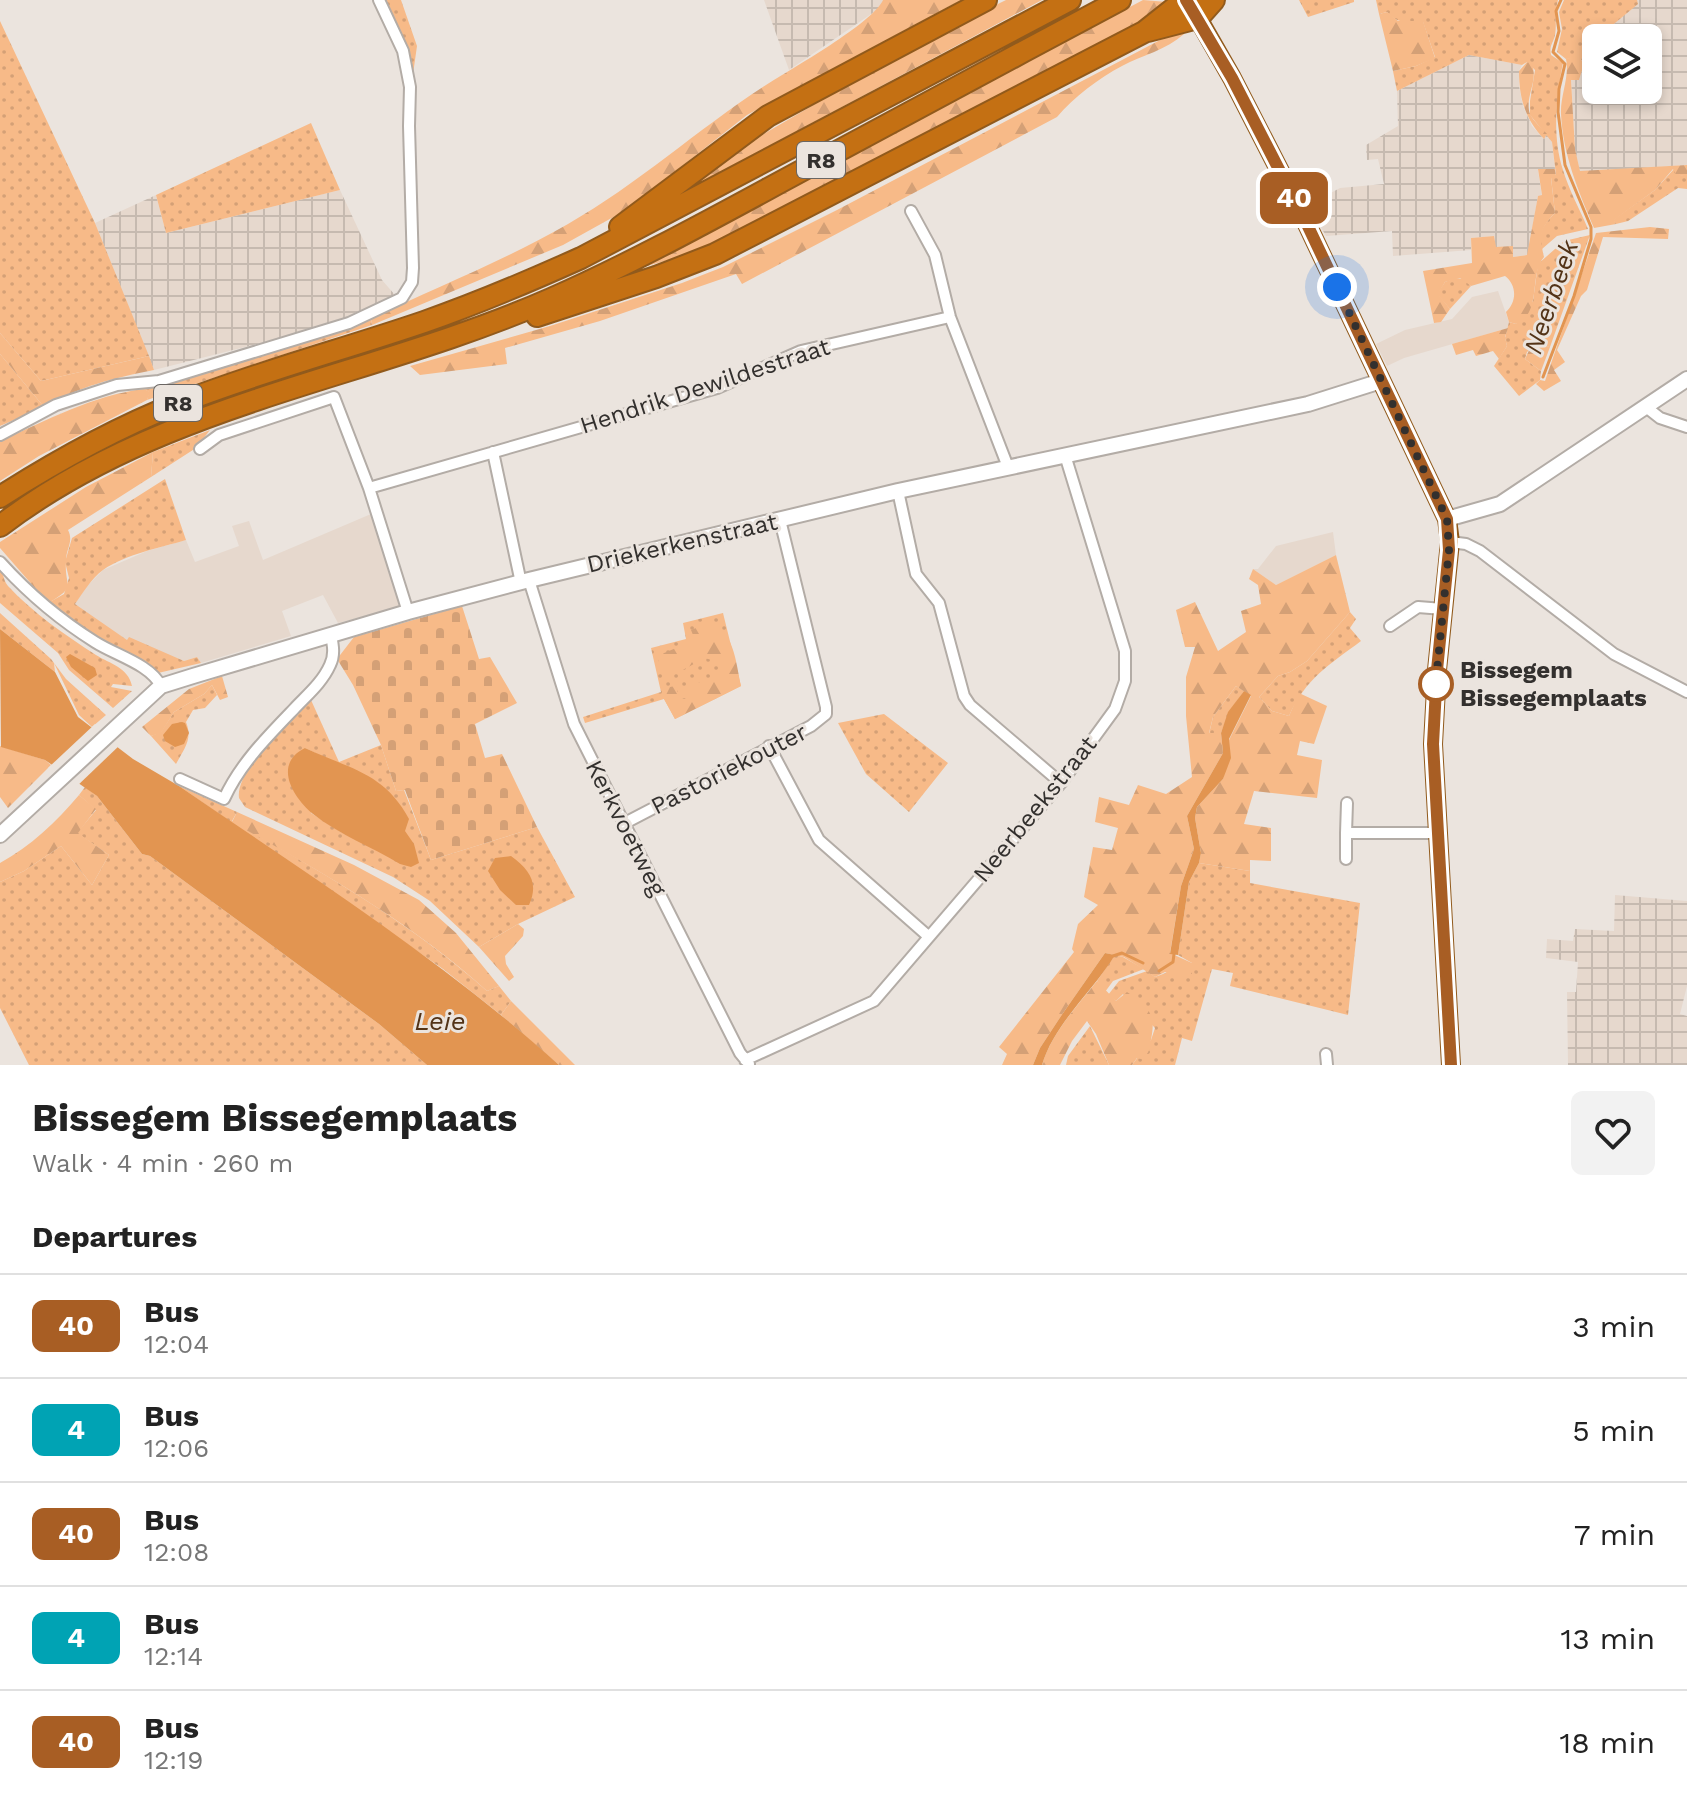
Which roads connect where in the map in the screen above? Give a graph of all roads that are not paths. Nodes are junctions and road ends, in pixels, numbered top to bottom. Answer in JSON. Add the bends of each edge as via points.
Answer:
{"nodes":[{"id":1,"x":379,"y":0,"type":"edge"},
{"id":2,"x":986,"y":0,"type":"edge"},
{"id":3,"x":1070,"y":0,"type":"edge"},
{"id":4,"x":1120,"y":0,"type":"edge"},
{"id":5,"x":1214,"y":0,"type":"edge"},
{"id":6,"x":1191,"y":5,"type":"edge"},
{"id":7,"x":911,"y":211,"type":"dead end"},
{"id":8,"x":581,"y":258,"type":"junction"},
{"id":9,"x":518,"y":311,"type":"junction"},
{"id":10,"x":950,"y":317,"type":"junction"},
{"id":11,"x":1687,"y":379,"type":"edge"},
{"id":12,"x":1381,"y":381,"type":"junction"},
{"id":13,"x":1646,"y":407,"type":"junction"},
{"id":14,"x":1687,"y":427,"type":"edge"},
{"id":15,"x":0,"y":435,"type":"edge"},
{"id":16,"x":200,"y":449,"type":"dead end"},
{"id":17,"x":493,"y":452,"type":"junction"},
{"id":18,"x":1065,"y":455,"type":"junction"},
{"id":19,"x":1008,"y":467,"type":"junction"},
{"id":20,"x":369,"y":488,"type":"junction"},
{"id":21,"x":898,"y":491,"type":"junction"},
{"id":22,"x":0,"y":497,"type":"edge"},
{"id":23,"x":1447,"y":519,"type":"junction"},
{"id":24,"x":780,"y":520,"type":"junction"},
{"id":25,"x":6,"y":521,"type":"edge"},
{"id":26,"x":1450,"y":542,"type":"junction"},
{"id":27,"x":0,"y":562,"type":"edge"},
{"id":28,"x":525,"y":581,"type":"junction"},
{"id":29,"x":1443,"y":609,"type":"junction"},
{"id":30,"x":408,"y":612,"type":"junction"},
{"id":31,"x":1390,"y":626,"type":"dead end"},
{"id":32,"x":331,"y":635,"type":"junction"},
{"id":33,"x":161,"y":686,"type":"junction"},
{"id":34,"x":1687,"y":692,"type":"edge"},
{"id":35,"x":769,"y":746,"type":"junction"},
{"id":36,"x":180,"y":779,"type":"dead end"},
{"id":37,"x":1061,"y":783,"type":"junction"},
{"id":38,"x":1347,"y":803,"type":"dead end"},
{"id":39,"x":623,"y":824,"type":"junction"},
{"id":40,"x":1346,"y":833,"type":"junction"},
{"id":41,"x":1437,"y":833,"type":"junction"},
{"id":42,"x":0,"y":835,"type":"edge"},
{"id":43,"x":1346,"y":859,"type":"dead end"},
{"id":44,"x":928,"y":936,"type":"junction"},
{"id":45,"x":748,"y":1062,"type":"edge"},
{"id":46,"x":1451,"y":1065,"type":"edge"}],
"edges":[{"from":1,"to":15,"type":"street","via":[[403,51],[410,87],[413,268],[402,298],[349,323],[159,381],[117,385],[56,405]]},
{"from":2,"to":8,"type":"highway","via":[[768,116]]},
{"from":3,"to":8,"type":"highway","number":"R8"},
{"from":4,"to":9,"type":"highway","number":"R8","via":[[635,258]]},
{"from":5,"to":6,"type":"highway"},
{"from":6,"to":9,"type":"highway","via":[[715,254],[535,317]]},
{"from":6,"to":12,"type":"main road","via":[[1305,220]]},
{"from":7,"to":10,"type":"street","via":[[935,255]]},
{"from":8,"to":22,"type":"highway","number":"R8","via":[[438,317],[175,405],[42,470]]},
{"from":9,"to":25,"type":"highway","number":"R8","via":[[210,415],[110,459]]},
{"from":10,"to":17,"type":"street","name":"Hendrik Dewildestraat","via":[[801,351],[717,388]]},
{"from":10,"to":19,"type":"street"},
{"from":11,"to":13,"type":"street"},
{"from":12,"to":18,"type":"street","name":"Driekerkenstraat","via":[[1315,402]]},
{"from":12,"to":23,"type":"main road"},
{"from":13,"to":14,"type":"street"},
{"from":13,"to":23,"type":"street","via":[[1500,504]]},
{"from":16,"to":20,"type":"street","via":[[219,435],[334,397]]},
{"from":17,"to":20,"type":"street","name":"Hendrik Dewildestraat"},
{"from":17,"to":28,"type":"street","name":"Kerkvoetweg"},
{"from":18,"to":19,"type":"street","name":"Driekerkenstraat"},
{"from":18,"to":37,"type":"street","name":"Neerbeekstraat","via":[[1111,597],[1125,651],[1125,681],[1115,709]]},
{"from":19,"to":21,"type":"street","name":"Driekerkenstraat"},
{"from":20,"to":30,"type":"street"},
{"from":21,"to":24,"type":"street","name":"Driekerkenstraat"},
{"from":21,"to":37,"type":"street","via":[[916,574],[939,603],[964,696]]},
{"from":23,"to":26,"type":"main road"},
{"from":24,"to":28,"type":"street","name":"Driekerkenstraat"},
{"from":24,"to":35,"type":"street","name":"Pastoriekouter","via":[[826,714]]},
{"from":26,"to":29,"type":"main road"},
{"from":26,"to":34,"type":"street","via":[[1480,551],[1614,654]]},
{"from":27,"to":33,"type":"street","via":[[52,611]]},
{"from":28,"to":30,"type":"street","name":"Driekerkenstraat"},
{"from":28,"to":39,"type":"street","name":"Kerkvoetweg","via":[[567,705]]},
{"from":29,"to":31,"type":"street","via":[[1418,607]]},
{"from":29,"to":41,"type":"main road","via":[[1434,721]]},
{"from":30,"to":32,"type":"street","name":"Driekerkenstraat"},
{"from":32,"to":33,"type":"street","name":"Driekerkenstraat"},
{"from":32,"to":36,"type":"street","via":[[330,665],[258,746],[224,799]]},
{"from":33,"to":42,"type":"street","name":"Driekerkenstraat"},
{"from":35,"to":39,"type":"street","name":"Pastoriekouter"},
{"from":35,"to":44,"type":"street","via":[[819,840]]},
{"from":37,"to":44,"type":"street","name":"Neerbeekstraat"},
{"from":38,"to":40,"type":"street"},
{"from":39,"to":45,"type":"street","name":"Kerkvoetweg"},
{"from":40,"to":41,"type":"street"},
{"from":40,"to":43,"type":"street"},
{"from":41,"to":46,"type":"main road"},
{"from":44,"to":45,"type":"street","name":"Neerbeekstraat","via":[[874,1001]]}]}
